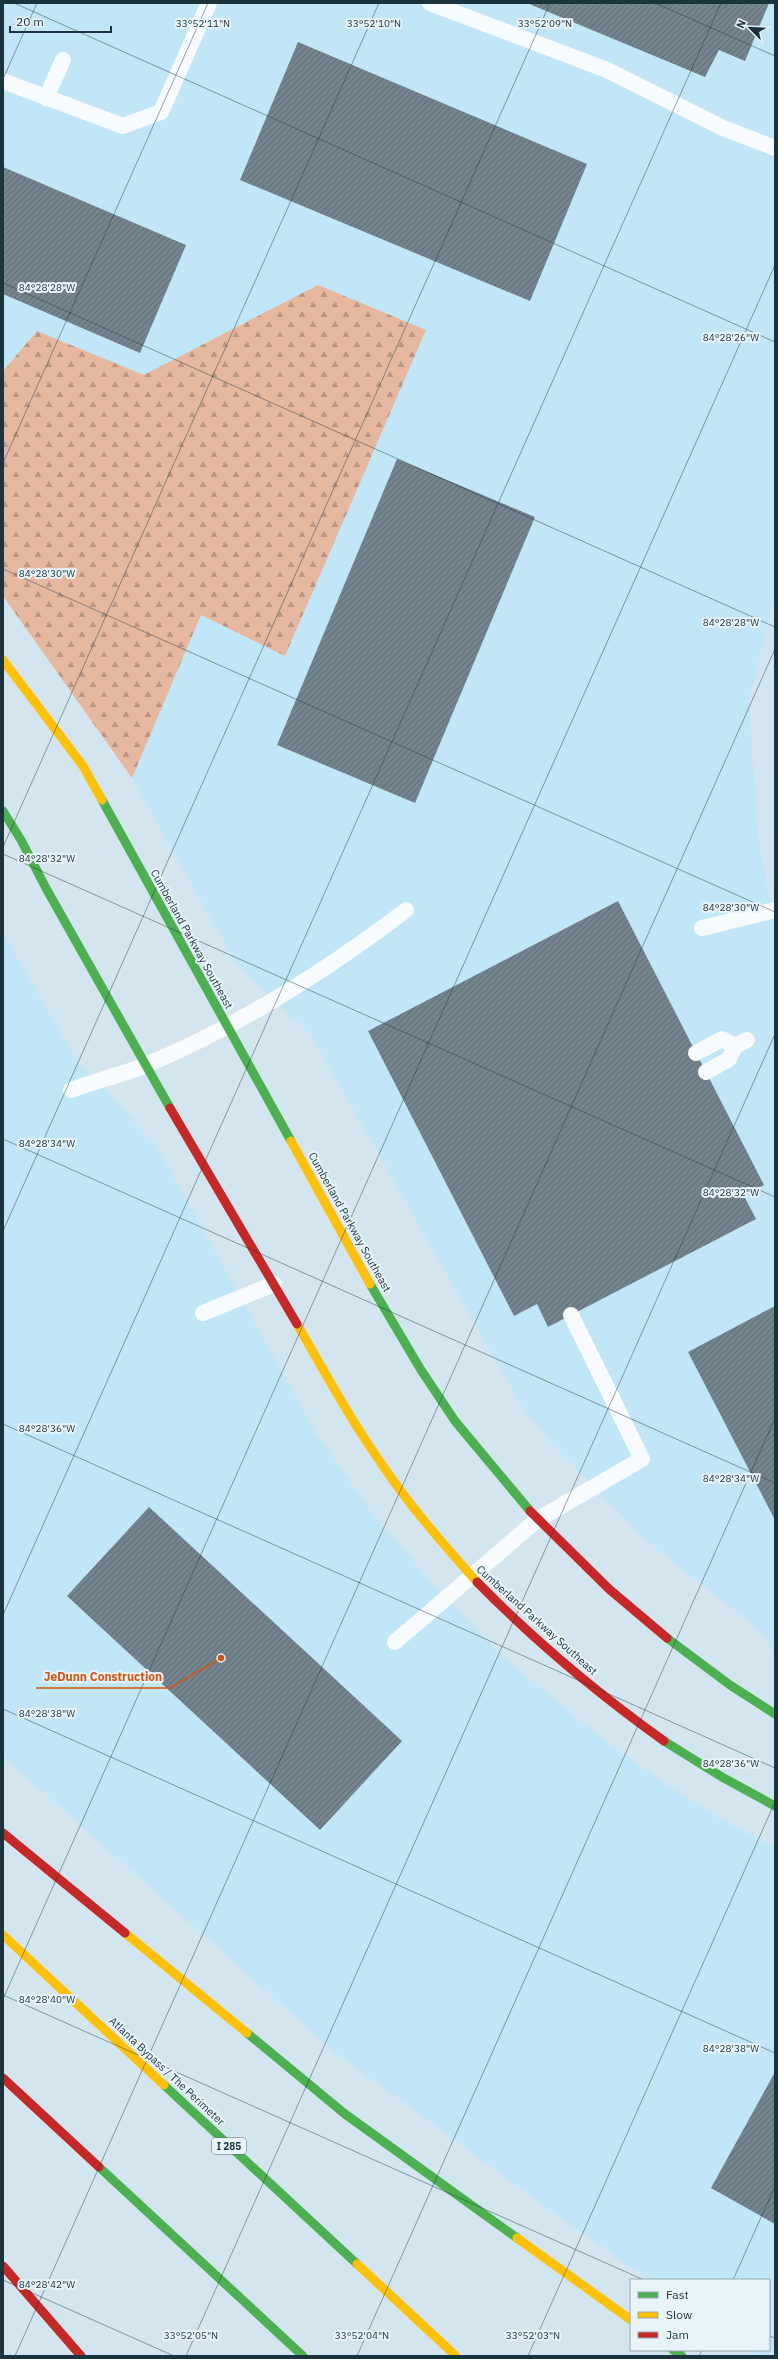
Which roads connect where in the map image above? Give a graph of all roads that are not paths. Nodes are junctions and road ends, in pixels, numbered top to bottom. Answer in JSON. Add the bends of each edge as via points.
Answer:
{"nodes":[{"id":1,"x":209,"y":3,"type":"edge"},
{"id":2,"x":430,"y":3,"type":"edge"},
{"id":3,"x":63,"y":60,"type":"dead end"},
{"id":4,"x":3,"y":81,"type":"edge"},
{"id":5,"x":46,"y":98,"type":"junction"},
{"id":6,"x":775,"y":148,"type":"edge"},
{"id":7,"x":3,"y":660,"type":"edge"},
{"id":8,"x":3,"y":811,"type":"edge"},
{"id":9,"x":406,"y":910,"type":"dead end"},
{"id":10,"x":775,"y":910,"type":"edge"},
{"id":11,"x":702,"y":928,"type":"dead end"},
{"id":12,"x":227,"y":1026,"type":"junction"},
{"id":13,"x":696,"y":1053,"type":"dead end"},
{"id":14,"x":145,"y":1066,"type":"junction"},
{"id":15,"x":706,"y":1072,"type":"dead end"},
{"id":16,"x":71,"y":1090,"type":"dead end"},
{"id":17,"x":274,"y":1284,"type":"junction"},
{"id":18,"x":203,"y":1313,"type":"dead end"},
{"id":19,"x":571,"y":1315,"type":"dead end"},
{"id":20,"x":537,"y":1520,"type":"junction"},
{"id":21,"x":470,"y":1576,"type":"junction"},
{"id":22,"x":395,"y":1642,"type":"dead end"},
{"id":23,"x":775,"y":1714,"type":"edge"},
{"id":24,"x":775,"y":1806,"type":"edge"},
{"id":25,"x":3,"y":1833,"type":"edge"},
{"id":26,"x":3,"y":1935,"type":"edge"},
{"id":27,"x":3,"y":2078,"type":"edge"},
{"id":28,"x":3,"y":2266,"type":"edge"},
{"id":29,"x":630,"y":2319,"type":"edge"},
{"id":30,"x":81,"y":2356,"type":"edge"},
{"id":31,"x":303,"y":2356,"type":"edge"},
{"id":32,"x":456,"y":2356,"type":"edge"}],
"edges":[{"from":1,"to":5,"type":"lane","via":[[161,112],[123,126]]},
{"from":2,"to":6,"type":"lane","via":[[607,70],[724,128]]},
{"from":3,"to":5,"type":"lane"},
{"from":4,"to":5,"type":"lane"},
{"from":7,"to":12,"type":"main road","name":"Cumberland Parkway Southeast","via":[[83,766]]},
{"from":8,"to":14,"type":"main road","name":"Cumberland Parkway Southeast"},
{"from":9,"to":12,"type":"lane","via":[[366,941],[265,1006]]},
{"from":10,"to":11,"type":"lane"},
{"from":12,"to":14,"type":"lane"},
{"from":12,"to":20,"type":"main road","name":"Cumberland Parkway Southeast","via":[[379,1299],[421,1369],[466,1436]]},
{"from":13,"to":15,"type":"lane","via":[[722,1039],[741,1043],[729,1059]]},
{"from":14,"to":16,"type":"lane"},
{"from":14,"to":17,"type":"main road","name":"Cumberland Parkway Southeast"},
{"from":17,"to":18,"type":"lane"},
{"from":17,"to":21,"type":"main road","name":"Cumberland Parkway Southeast","via":[[350,1415],[397,1487]]},
{"from":19,"to":20,"type":"lane","via":[[642,1459]]},
{"from":20,"to":21,"type":"lane"},
{"from":20,"to":23,"type":"main road","name":"Cumberland Parkway Southeast","via":[[580,1565],[630,1610],[681,1651]]},
{"from":21,"to":22,"type":"lane"},
{"from":21,"to":24,"type":"main road","name":"Cumberland Parkway Southeast","via":[[566,1665],[630,1716],[696,1761]]},
{"from":25,"to":29,"type":"main road","via":[[345,2114]]},
{"from":26,"to":32,"type":"main road","name":"Atlanta Bypass / The Perimeter","number":"I 285"},
{"from":27,"to":31,"type":"main road"},
{"from":28,"to":30,"type":"main road"}]}
